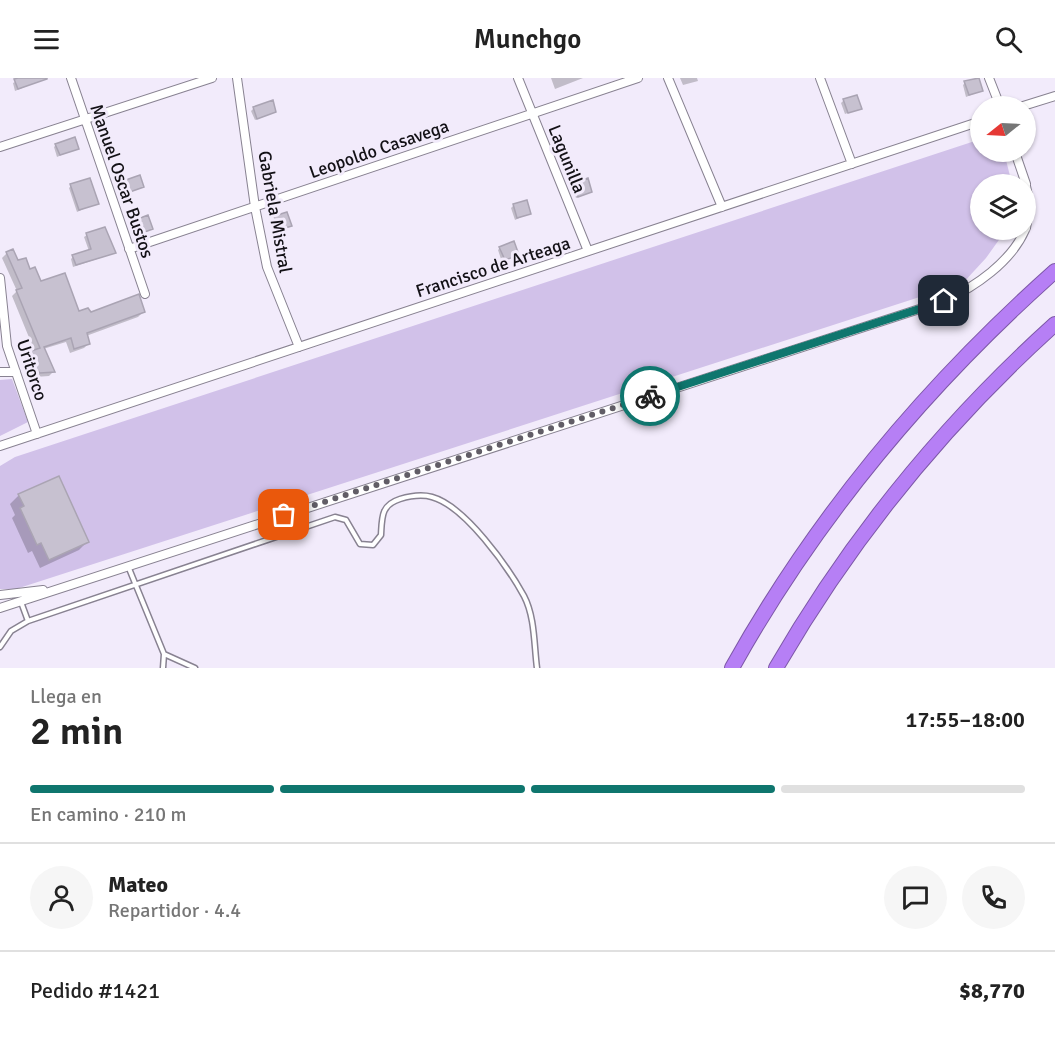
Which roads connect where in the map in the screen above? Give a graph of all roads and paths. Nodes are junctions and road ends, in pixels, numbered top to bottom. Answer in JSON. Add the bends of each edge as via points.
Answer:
{"nodes":[{"id":1,"x":71,"y":78,"type":"edge"},
{"id":2,"x":212,"y":78,"type":"edge"},
{"id":3,"x":237,"y":78,"type":"edge"},
{"id":4,"x":518,"y":78,"type":"edge"},
{"id":5,"x":638,"y":78,"type":"edge"},
{"id":6,"x":668,"y":78,"type":"edge"},
{"id":7,"x":820,"y":78,"type":"edge"},
{"id":8,"x":989,"y":78,"type":"edge"},
{"id":9,"x":996,"y":96,"type":"edge"},
{"id":10,"x":1055,"y":96,"type":"edge"},
{"id":11,"x":1036,"y":102,"type":"edge"},
{"id":12,"x":531,"y":112,"type":"junction"},
{"id":13,"x":85,"y":120,"type":"junction"},
{"id":14,"x":970,"y":125,"type":"edge"},
{"id":15,"x":0,"y":147,"type":"edge"},
{"id":16,"x":852,"y":164,"type":"junction"},
{"id":17,"x":255,"y":207,"type":"junction"},
{"id":18,"x":722,"y":207,"type":"junction"},
{"id":19,"x":1017,"y":240,"type":"edge"},
{"id":20,"x":129,"y":249,"type":"junction"},
{"id":21,"x":588,"y":251,"type":"junction"},
{"id":22,"x":1055,"y":271,"type":"edge"},
{"id":23,"x":0,"y":278,"type":"edge"},
{"id":24,"x":145,"y":294,"type":"dead end"},
{"id":25,"x":1055,"y":324,"type":"edge"},
{"id":26,"x":299,"y":347,"type":"junction"},
{"id":27,"x":0,"y":372,"type":"edge"},
{"id":28,"x":16,"y":372,"type":"junction"},
{"id":29,"x":37,"y":434,"type":"junction"},
{"id":30,"x":14,"y":442,"type":"junction"},
{"id":31,"x":0,"y":447,"type":"edge"},
{"id":32,"x":0,"y":453,"type":"edge"},
{"id":33,"x":128,"y":566,"type":"junction"},
{"id":34,"x":137,"y":584,"type":"junction"},
{"id":35,"x":58,"y":588,"type":"junction"},
{"id":36,"x":0,"y":595,"type":"edge"},
{"id":37,"x":20,"y":601,"type":"junction"},
{"id":38,"x":0,"y":608,"type":"edge"},
{"id":39,"x":28,"y":621,"type":"junction"},
{"id":40,"x":0,"y":647,"type":"edge"},
{"id":41,"x":164,"y":654,"type":"junction"},
{"id":42,"x":163,"y":668,"type":"edge"},
{"id":43,"x":195,"y":668,"type":"edge"},
{"id":44,"x":537,"y":668,"type":"edge"},
{"id":45,"x":732,"y":668,"type":"edge"},
{"id":46,"x":776,"y":668,"type":"edge"}],
"edges":[{"from":1,"to":13,"type":"street","name":"Manuel Oscar Bustos"},
{"from":2,"to":13,"type":"street"},
{"from":3,"to":17,"type":"street","name":"Gabriela Mistral"},
{"from":4,"to":12,"type":"street","name":"Lagunilla"},
{"from":5,"to":12,"type":"street","name":"Leopoldo Casavega"},
{"from":6,"to":18,"type":"street"},
{"from":7,"to":16,"type":"street"},
{"from":8,"to":9,"type":"street"},
{"from":10,"to":11,"type":"street"},
{"from":12,"to":17,"type":"street","name":"Leopoldo Casavega"},
{"from":12,"to":21,"type":"street","name":"Lagunilla"},
{"from":13,"to":15,"type":"street"},
{"from":13,"to":20,"type":"street","name":"Manuel Oscar Bustos"},
{"from":14,"to":16,"type":"street","name":"Francisco de Arteaga"},
{"from":16,"to":18,"type":"street","name":"Francisco de Arteaga"},
{"from":17,"to":20,"type":"street","name":"Leopoldo Casavega"},
{"from":17,"to":26,"type":"street","name":"Gabriela Mistral","via":[[270,277]]},
{"from":18,"to":21,"type":"street","name":"Francisco de Arteaga"},
{"from":19,"to":33,"type":"street","via":[[981,280],[944,301]]},
{"from":20,"to":24,"type":"street","name":"Manuel Oscar Bustos"},
{"from":21,"to":26,"type":"street","name":"Francisco de Arteaga"},
{"from":22,"to":45,"type":"highway","via":[[965,356],[881,450],[802,553]]},
{"from":23,"to":28,"type":"street","name":"Uritorco","via":[[5,336]]},
{"from":25,"to":46,"type":"highway","via":[[960,418],[895,495],[830,582]]},
{"from":26,"to":29,"type":"street","name":"Francisco de Arteaga"},
{"from":27,"to":28,"type":"street"},
{"from":28,"to":29,"type":"street","name":"Uritorco"},
{"from":29,"to":30,"type":"street","name":"Francisco de Arteaga"},
{"from":30,"to":31,"type":"street","name":"Francisco de Arteaga"},
{"from":30,"to":32,"type":"street","name":"Francisco de Arteaga"},
{"from":33,"to":34,"type":"lane"},
{"from":33,"to":35,"type":"street"},
{"from":34,"to":39,"type":"lane"},
{"from":34,"to":41,"type":"lane"},
{"from":34,"to":44,"type":"lane","via":[[336,517],[346,520],[360,544],[373,545],[381,535],[381,516],[392,502],[421,495],[433,497],[474,528],[517,585],[531,615]]},
{"from":35,"to":36,"type":"street"},
{"from":35,"to":37,"type":"street"},
{"from":37,"to":38,"type":"street"},
{"from":37,"to":39,"type":"lane"},
{"from":39,"to":40,"type":"lane","via":[[11,632]]},
{"from":41,"to":42,"type":"lane"},
{"from":41,"to":43,"type":"lane"}]}
